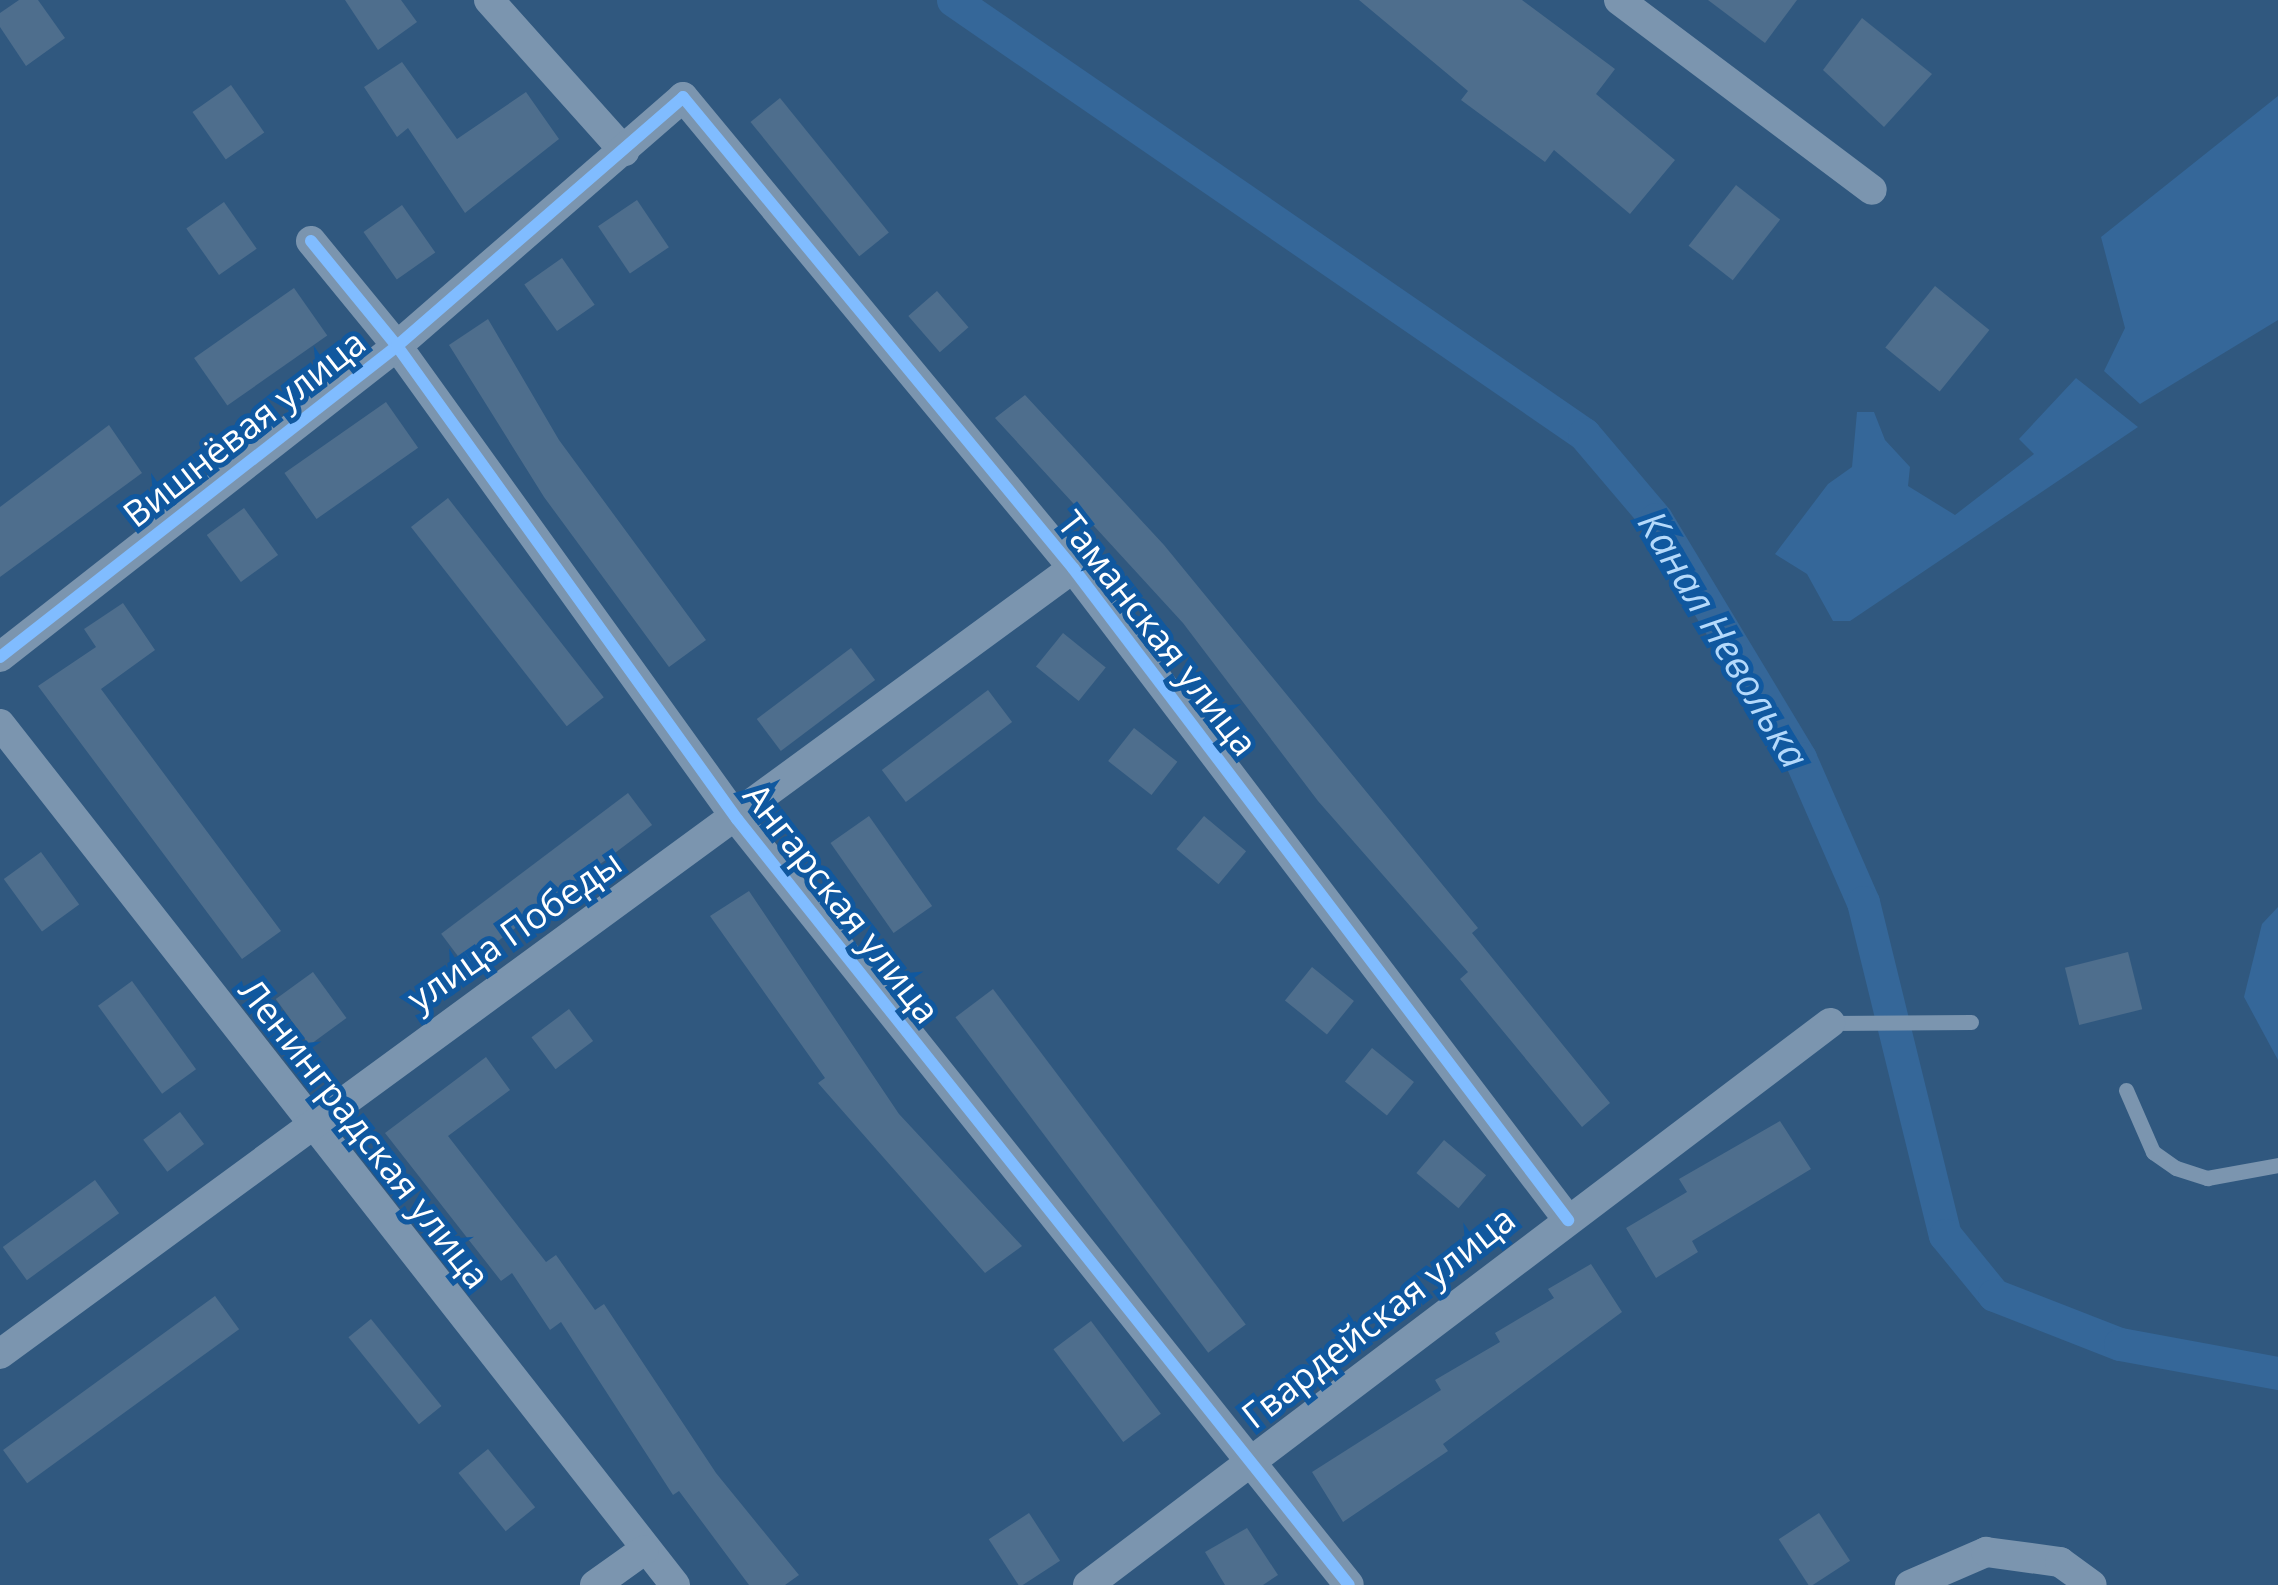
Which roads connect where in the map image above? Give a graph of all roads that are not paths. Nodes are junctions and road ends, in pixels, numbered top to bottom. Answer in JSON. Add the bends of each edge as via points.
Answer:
{"nodes":[{"id":1,"x":488,"y":0,"type":"edge"},
{"id":2,"x":1619,"y":0,"type":"edge"},
{"id":3,"x":683,"y":97,"type":"joint"},
{"id":4,"x":624,"y":151,"type":"junction"},
{"id":5,"x":1872,"y":190,"type":"dead end"},
{"id":6,"x":311,"y":241,"type":"dead end"},
{"id":7,"x":397,"y":346,"type":"junction"},
{"id":8,"x":1073,"y":568,"type":"junction"},
{"id":9,"x":0,"y":657,"type":"edge"},
{"id":10,"x":0,"y":724,"type":"edge"},
{"id":11,"x":737,"y":819,"type":"junction"},
{"id":12,"x":1971,"y":1022,"type":"dead end"},
{"id":13,"x":1830,"y":1023,"type":"joint"},
{"id":14,"x":2126,"y":1090,"type":"dead end"},
{"id":15,"x":307,"y":1125,"type":"junction"},
{"id":16,"x":2278,"y":1165,"type":"edge"},
{"id":17,"x":1568,"y":1220,"type":"junction"},
{"id":18,"x":0,"y":1354,"type":"edge"},
{"id":19,"x":1248,"y":1468,"type":"junction"},
{"id":20,"x":644,"y":1550,"type":"junction"},
{"id":21,"x":595,"y":1585,"type":"edge"},
{"id":22,"x":675,"y":1585,"type":"edge"},
{"id":23,"x":1088,"y":1585,"type":"edge"},
{"id":24,"x":1349,"y":1585,"type":"edge"},
{"id":25,"x":1910,"y":1585,"type":"edge"},
{"id":26,"x":2092,"y":1585,"type":"edge"}],
"edges":[{"from":1,"to":4,"type":"street"},
{"from":2,"to":5,"type":"street"},
{"from":3,"to":4,"type":"street","name":"Вишнёвая улица"},
{"from":3,"to":8,"type":"street","name":"Таманская улица"},
{"from":4,"to":7,"type":"street","name":"Вишнёвая улица"},
{"from":6,"to":7,"type":"street","name":"Ангарская улица"},
{"from":7,"to":9,"type":"street","name":"Вишнёвая улица"},
{"from":7,"to":11,"type":"street","name":"Ангарская улица"},
{"from":8,"to":11,"type":"street","name":"улица Победы"},
{"from":8,"to":17,"type":"street","name":"Таманская улица"},
{"from":10,"to":15,"type":"street","name":"Ленинградская улица"},
{"from":11,"to":15,"type":"street","name":"улица Победы"},
{"from":11,"to":19,"type":"street","name":"Ангарская улица"},
{"from":12,"to":13,"type":"lane"},
{"from":13,"to":17,"type":"street","name":"Гвардейская улица"},
{"from":14,"to":16,"type":"lane","via":[[2153,1152],[2176,1168],[2207,1178]]},
{"from":15,"to":18,"type":"street","name":"улица Победы"},
{"from":15,"to":20,"type":"street","name":"Ленинградская улица"},
{"from":17,"to":19,"type":"street","name":"Гвардейская улица"},
{"from":19,"to":23,"type":"street","name":"Гвардейская улица"},
{"from":19,"to":24,"type":"street","name":"Ангарская улица"},
{"from":20,"to":21,"type":"street"},
{"from":20,"to":22,"type":"street","name":"Ленинградская улица"},
{"from":25,"to":26,"type":"street","via":[[1986,1552],[2060,1562]]}]}
